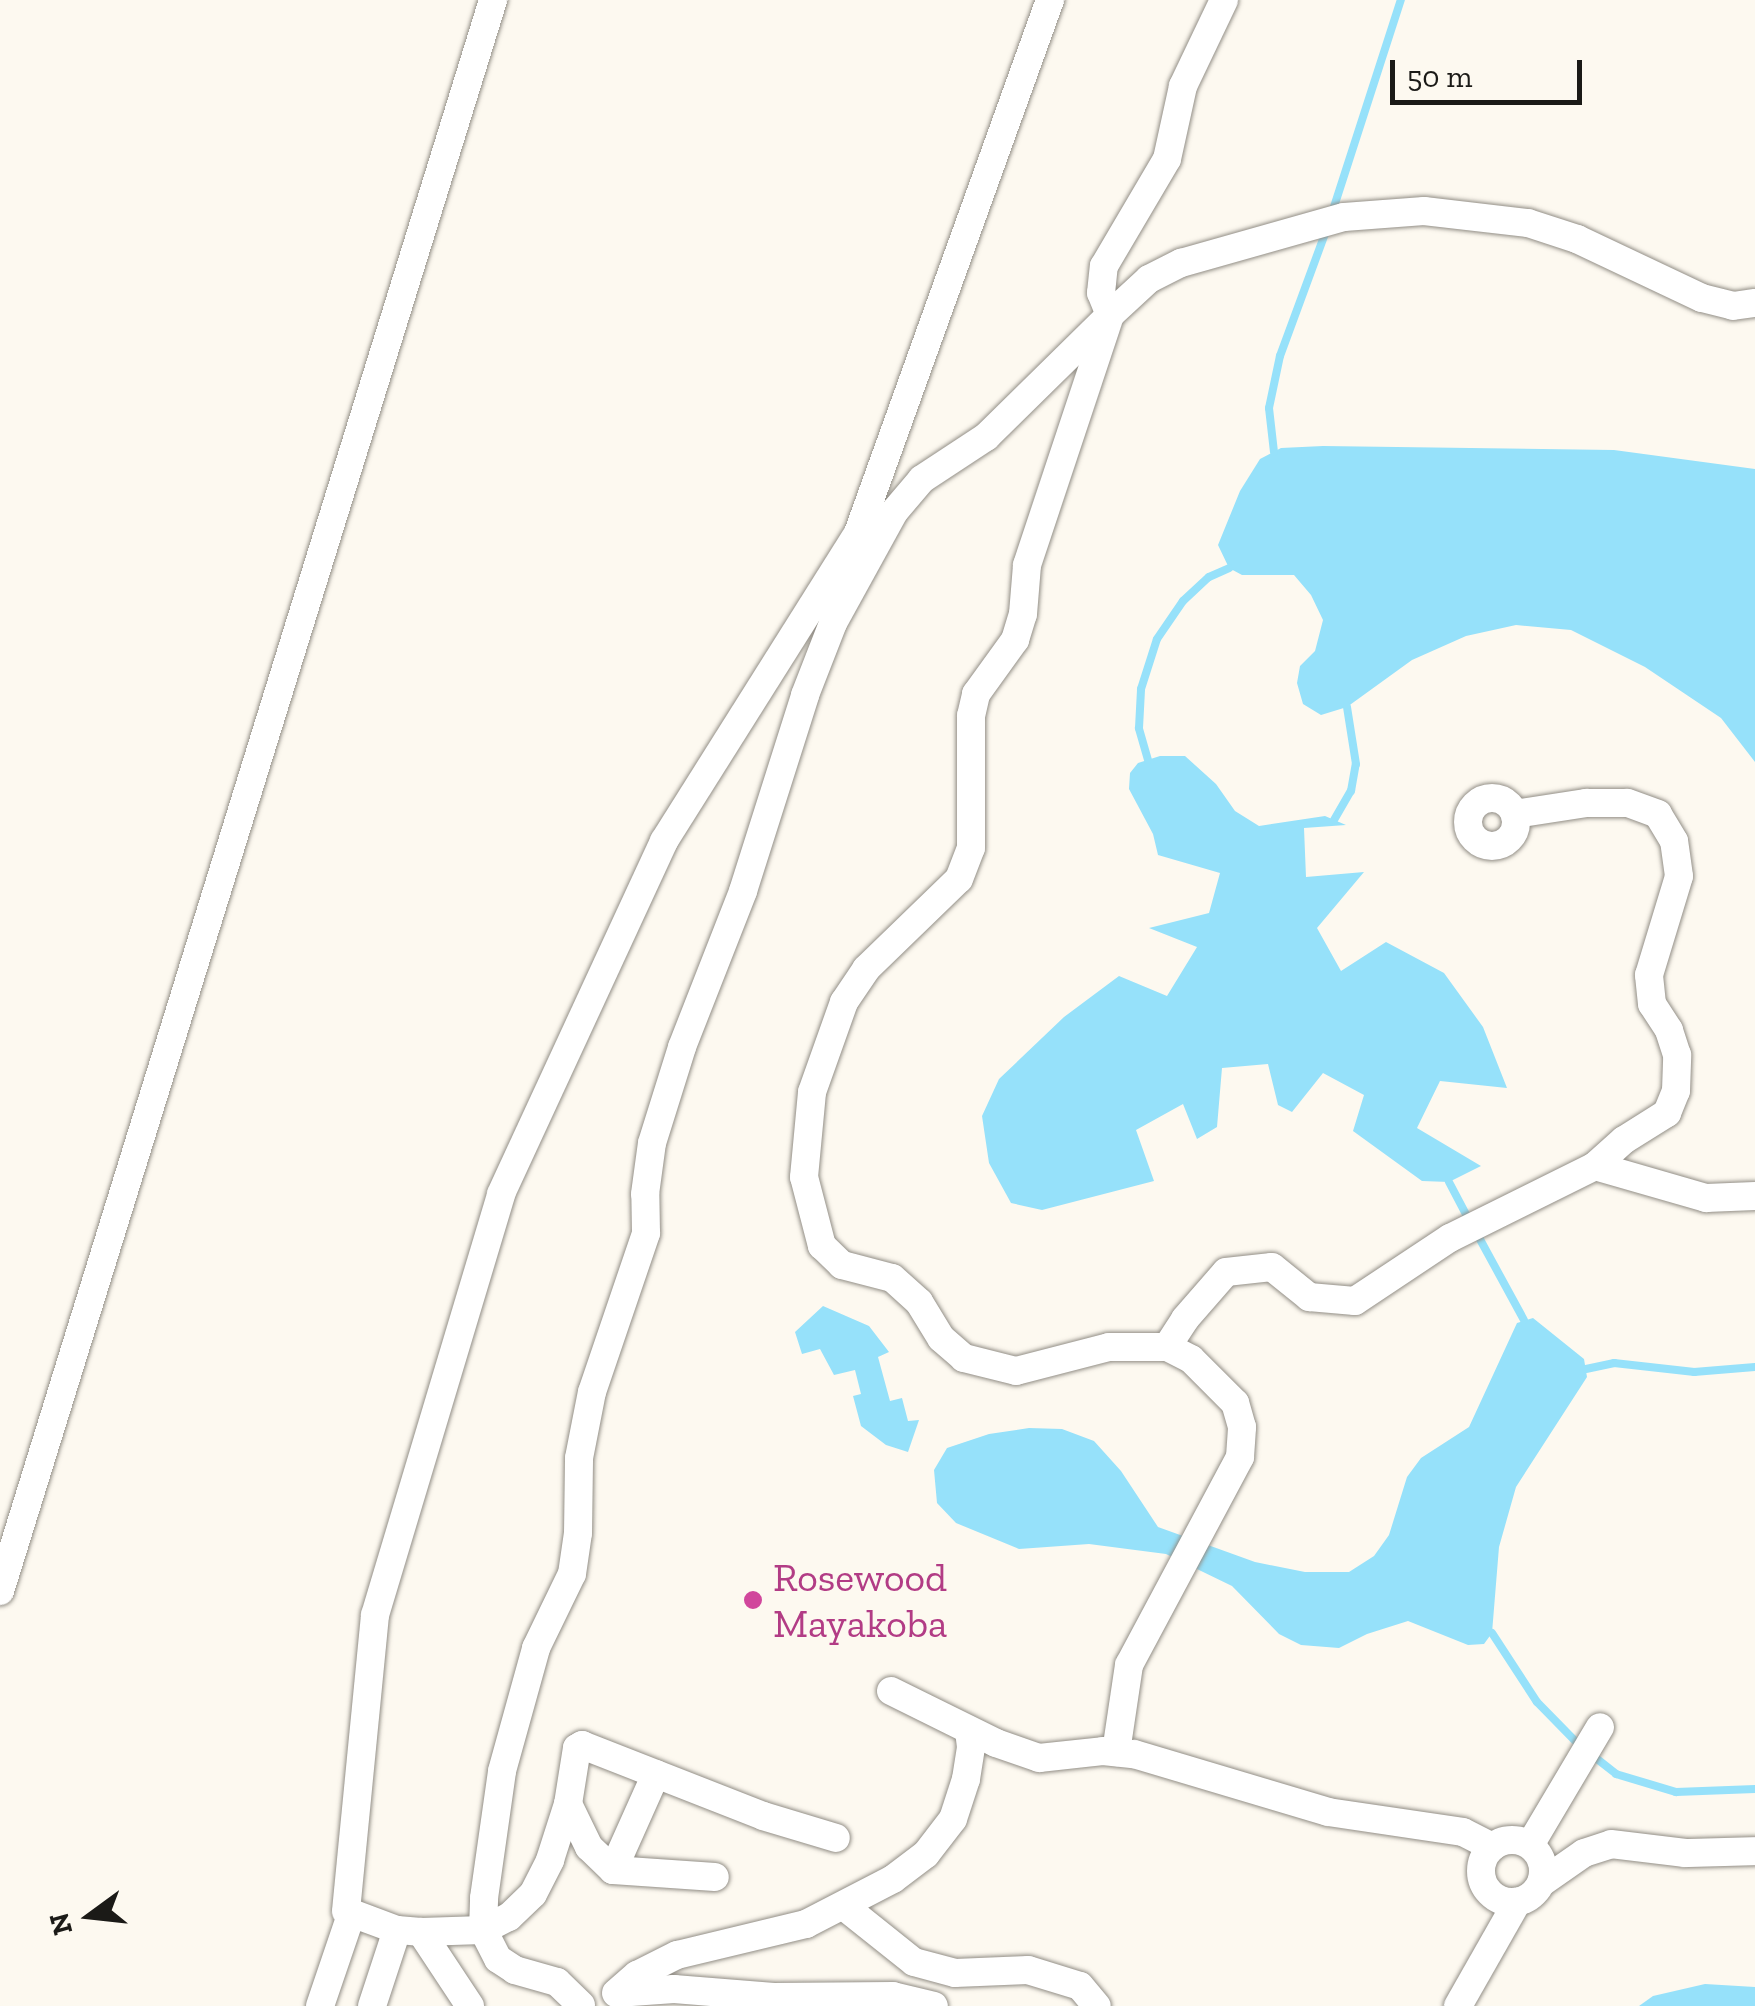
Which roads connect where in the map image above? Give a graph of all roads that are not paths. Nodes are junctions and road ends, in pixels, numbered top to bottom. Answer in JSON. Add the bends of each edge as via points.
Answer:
{"nodes":[{"id":1,"x":493,"y":0,"type":"edge"},
{"id":2,"x":1050,"y":0,"type":"edge"},
{"id":3,"x":1224,"y":0,"type":"edge"},
{"id":4,"x":1755,"y":304,"type":"edge"},
{"id":5,"x":1110,"y":315,"type":"junction"},
{"id":6,"x":1515,"y":814,"type":"dead end"},
{"id":7,"x":1595,"y":1166,"type":"junction"},
{"id":8,"x":1755,"y":1196,"type":"edge"},
{"id":9,"x":1168,"y":1347,"type":"junction"},
{"id":10,"x":0,"y":1591,"type":"edge"},
{"id":11,"x":891,"y":1691,"type":"dead end"},
{"id":12,"x":969,"y":1730,"type":"junction"},
{"id":13,"x":1598,"y":1732,"type":"dead end"},
{"id":14,"x":1116,"y":1752,"type":"junction"},
{"id":15,"x":656,"y":1774,"type":"junction"},
{"id":16,"x":568,"y":1804,"type":"junction"},
{"id":17,"x":836,"y":1838,"type":"dead end"},
{"id":18,"x":1530,"y":1845,"type":"junction"},
{"id":19,"x":1492,"y":1847,"type":"junction"},
{"id":20,"x":1755,"y":1852,"type":"edge"},
{"id":21,"x":613,"y":1870,"type":"junction"},
{"id":22,"x":716,"y":1877,"type":"dead end"},
{"id":23,"x":1541,"y":1883,"type":"junction"},
{"id":24,"x":1518,"y":1902,"type":"junction"},
{"id":25,"x":845,"y":1907,"type":"junction"},
{"id":26,"x":351,"y":1916,"type":"junction"},
{"id":27,"x":484,"y":1930,"type":"junction"},
{"id":28,"x":409,"y":1931,"type":"junction"},
{"id":29,"x":592,"y":2002,"type":"edge"},
{"id":30,"x":320,"y":2006,"type":"edge"},
{"id":31,"x":372,"y":2006,"type":"edge"},
{"id":32,"x":470,"y":2006,"type":"edge"},
{"id":33,"x":934,"y":2006,"type":"edge"},
{"id":34,"x":1097,"y":2006,"type":"edge"},
{"id":35,"x":1458,"y":2006,"type":"edge"}],
"edges":[{"from":1,"to":10,"type":"lane"},
{"from":2,"to":26,"type":"lane","via":[[858,532],[664,842],[501,1194],[375,1615],[346,1911]]},
{"from":3,"to":5,"type":"lane","via":[[1183,86],[1167,159],[1104,266],[1101,293]]},
{"from":4,"to":5,"type":"lane","via":[[1702,298],[1528,224],[1424,211],[1344,216],[1181,263],[1149,280]]},
{"from":5,"to":9,"type":"lane","via":[[1027,565],[1016,640],[976,694],[971,848],[959,878],[866,969],[844,1002],[812,1092],[804,1177],[822,1246],[842,1265],[892,1278],[964,1358],[1016,1371],[1109,1347]]},
{"from":5,"to":27,"type":"lane","via":[[986,437],[922,479],[894,512],[833,623],[812,677],[652,1143],[646,1233],[592,1392],[579,1458],[572,1574],[536,1648],[502,1771]]},
{"from":6,"to":7,"type":"lane","via":[[1627,803],[1658,814],[1674,841],[1679,876],[1649,975],[1652,1004],[1676,1055],[1676,1091],[1667,1112]]},
{"from":7,"to":8,"type":"lane","via":[[1706,1198]]},
{"from":7,"to":9,"type":"lane","via":[[1458,1234],[1354,1300],[1309,1297],[1272,1267],[1226,1272]]},
{"from":9,"to":14,"type":"lane","via":[[1191,1359],[1235,1403],[1240,1457],[1129,1666]]},
{"from":11,"to":12,"type":"lane"},
{"from":12,"to":14,"type":"lane","via":[[1039,1758]]},
{"from":12,"to":25,"type":"lane","via":[[966,1779],[953,1820],[926,1854]]},
{"from":13,"to":18,"type":"lane"},
{"from":14,"to":19,"type":"lane","via":[[1328,1812],[1463,1832]]},
{"from":15,"to":16,"type":"lane","via":[[582,1745]]},
{"from":15,"to":17,"type":"lane"},
{"from":15,"to":21,"type":"lane"},
{"from":16,"to":21,"type":"lane","via":[[589,1848]]},
{"from":16,"to":27,"type":"lane","via":[[533,1894]]},
{"from":18,"to":19,"type":"lane","via":[[1510,1839]]},
{"from":18,"to":23,"type":"lane","via":[[1542,1862]]},
{"from":19,"to":24,"type":"lane","via":[[1482,1864],[1484,1884],[1497,1898]]},
{"from":20,"to":23,"type":"lane","via":[[1611,1844],[1584,1853]]},
{"from":21,"to":22,"type":"lane"},
{"from":23,"to":24,"type":"lane"},
{"from":24,"to":35,"type":"lane"},
{"from":25,"to":29,"type":"lane","via":[[806,1924],[678,1955]]},
{"from":25,"to":34,"type":"lane","via":[[914,1962],[955,1974],[1028,1970],[1080,1986]]},
{"from":26,"to":28,"type":"lane"},
{"from":26,"to":30,"type":"lane"},
{"from":27,"to":28,"type":"lane"},
{"from":27,"to":29,"type":"lane","via":[[498,1960]]},
{"from":28,"to":31,"type":"lane"},
{"from":28,"to":32,"type":"lane"},
{"from":29,"to":33,"type":"lane","via":[[674,1989],[893,1996]]}]}
